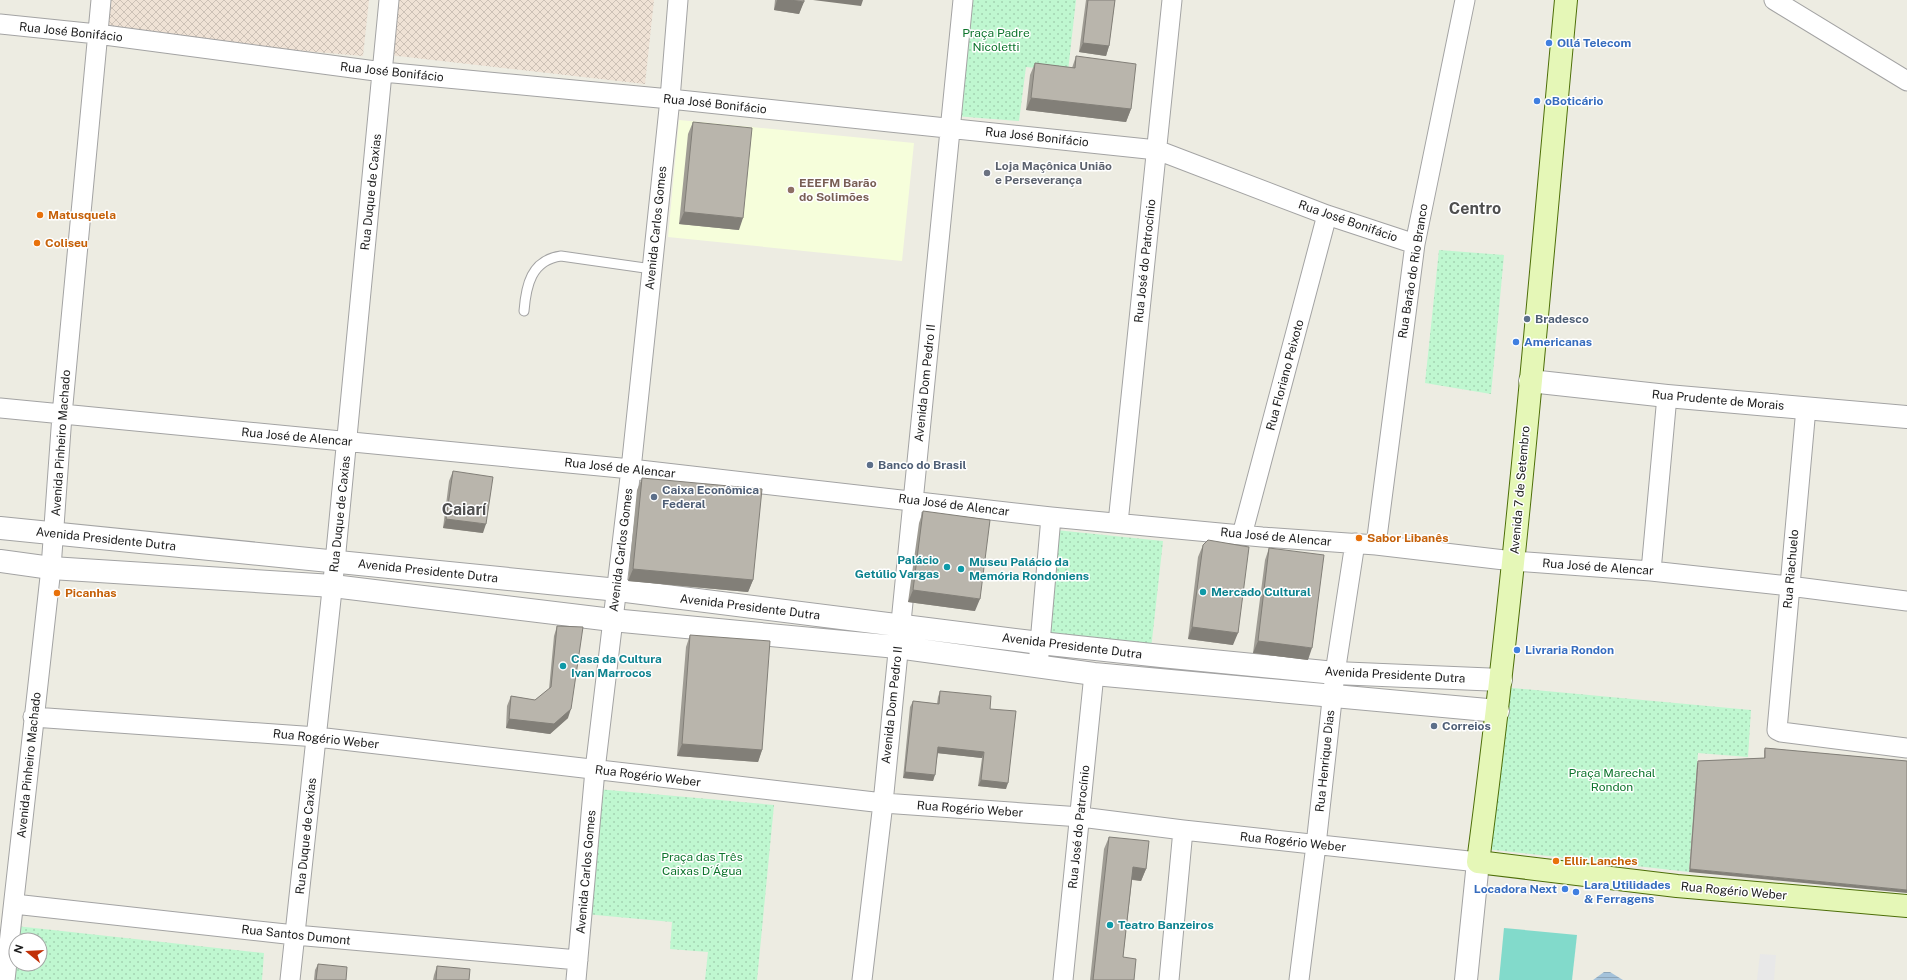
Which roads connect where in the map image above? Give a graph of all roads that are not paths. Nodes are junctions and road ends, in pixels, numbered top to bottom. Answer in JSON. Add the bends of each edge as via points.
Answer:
{"nodes":[{"id":1,"x":101,"y":0,"type":"edge"},
{"id":2,"x":390,"y":0,"type":"edge"},
{"id":3,"x":678,"y":0,"type":"edge"},
{"id":4,"x":963,"y":0,"type":"edge"},
{"id":5,"x":1172,"y":0,"type":"edge"},
{"id":6,"x":1465,"y":0,"type":"edge"},
{"id":7,"x":1566,"y":0,"type":"edge"},
{"id":8,"x":1774,"y":0,"type":"edge"},
{"id":9,"x":0,"y":24,"type":"edge"},
{"id":10,"x":97,"y":34,"type":"junction"},
{"id":11,"x":383,"y":72,"type":"junction"},
{"id":12,"x":1907,"y":80,"type":"edge"},
{"id":13,"x":670,"y":99,"type":"junction"},
{"id":14,"x":951,"y":129,"type":"junction"},
{"id":15,"x":1157,"y":150,"type":"junction"},
{"id":16,"x":1327,"y":215,"type":"junction"},
{"id":17,"x":1415,"y":244,"type":"junction"},
{"id":18,"x":652,"y":269,"type":"junction"},
{"id":19,"x":524,"y":311,"type":"dead end"},
{"id":20,"x":1530,"y":380,"type":"junction"},
{"id":21,"x":1667,"y":396,"type":"junction"},
{"id":22,"x":0,"y":408,"type":"edge"},
{"id":23,"x":1806,"y":408,"type":"junction"},
{"id":24,"x":62,"y":415,"type":"junction"},
{"id":25,"x":1907,"y":417,"type":"edge"},
{"id":26,"x":347,"y":441,"type":"junction"},
{"id":27,"x":631,"y":469,"type":"junction"},
{"id":28,"x":913,"y":500,"type":"junction"},
{"id":29,"x":1051,"y":517,"type":"junction"},
{"id":30,"x":1118,"y":523,"type":"junction"},
{"id":31,"x":0,"y":528,"type":"edge"},
{"id":32,"x":54,"y":534,"type":"junction"},
{"id":33,"x":1242,"y":535,"type":"junction"},
{"id":34,"x":1355,"y":543,"type":"junction"},
{"id":35,"x":1376,"y":545,"type":"junction"},
{"id":36,"x":1513,"y":561,"type":"junction"},
{"id":37,"x":0,"y":562,"type":"edge"},
{"id":38,"x":336,"y":562,"type":"junction"},
{"id":39,"x":51,"y":568,"type":"junction"},
{"id":40,"x":1652,"y":571,"type":"junction"},
{"id":41,"x":333,"y":586,"type":"junction"},
{"id":42,"x":1789,"y":586,"type":"junction"},
{"id":43,"x":618,"y":590,"type":"junction"},
{"id":44,"x":1907,"y":601,"type":"edge"},
{"id":45,"x":612,"y":620,"type":"junction"},
{"id":46,"x":900,"y":625,"type":"junction"},
{"id":47,"x":1040,"y":643,"type":"junction"},
{"id":48,"x":897,"y":647,"type":"junction"},
{"id":49,"x":1038,"y":666,"type":"junction"},
{"id":50,"x":1335,"y":673,"type":"junction"},
{"id":51,"x":1094,"y":674,"type":"junction"},
{"id":52,"x":1501,"y":680,"type":"junction"},
{"id":53,"x":1332,"y":695,"type":"junction"},
{"id":54,"x":1498,"y":711,"type":"junction"},
{"id":55,"x":34,"y":717,"type":"junction"},
{"id":56,"x":317,"y":736,"type":"junction"},
{"id":57,"x":1907,"y":748,"type":"edge"},
{"id":58,"x":595,"y":770,"type":"junction"},
{"id":59,"x":882,"y":803,"type":"junction"},
{"id":60,"x":1081,"y":817,"type":"junction"},
{"id":61,"x":1183,"y":830,"type":"junction"},
{"id":62,"x":1316,"y":844,"type":"junction"},
{"id":63,"x":1478,"y":862,"type":"junction"},
{"id":64,"x":14,"y":904,"type":"junction"},
{"id":65,"x":1907,"y":906,"type":"edge"},
{"id":66,"x":295,"y":935,"type":"junction"},
{"id":67,"x":578,"y":960,"type":"junction"},
{"id":68,"x":5,"y":980,"type":"edge"},
{"id":69,"x":290,"y":980,"type":"edge"},
{"id":70,"x":576,"y":980,"type":"edge"},
{"id":71,"x":862,"y":980,"type":"edge"},
{"id":72,"x":1063,"y":980,"type":"edge"},
{"id":73,"x":1169,"y":980,"type":"edge"},
{"id":74,"x":1299,"y":980,"type":"edge"},
{"id":75,"x":1466,"y":980,"type":"edge"}],
"edges":[{"from":1,"to":10,"type":"street","name":"Avenida Pinheiro Machado"},
{"from":2,"to":11,"type":"street","name":"Rua Duque de Caxias"},
{"from":3,"to":13,"type":"street","name":"Avenida Carlos Gomes"},
{"from":4,"to":14,"type":"street","name":"Avenida Dom Pedro II"},
{"from":5,"to":15,"type":"street","name":"Rua José do Patrocínio"},
{"from":6,"to":17,"type":"street","name":"Rua Barão do Rio Branco"},
{"from":7,"to":20,"type":"main road","name":"Avenida 7 de Setembro"},
{"from":8,"to":12,"type":"street"},
{"from":9,"to":10,"type":"street","name":"Rua José Bonifácio"},
{"from":10,"to":11,"type":"street","name":"Rua José Bonifácio"},
{"from":10,"to":24,"type":"street","name":"Avenida Pinheiro Machado"},
{"from":11,"to":13,"type":"street","name":"Rua José Bonifácio"},
{"from":11,"to":26,"type":"street","name":"Rua Duque de Caxias"},
{"from":13,"to":14,"type":"street","name":"Rua José Bonifácio"},
{"from":13,"to":18,"type":"street","name":"Avenida Carlos Gomes"},
{"from":14,"to":15,"type":"street","name":"Rua José Bonifácio"},
{"from":14,"to":28,"type":"street","name":"Avenida Dom Pedro II"},
{"from":15,"to":16,"type":"street","name":"Rua José Bonifácio"},
{"from":15,"to":30,"type":"street","name":"Rua José do Patrocínio"},
{"from":16,"to":17,"type":"street","name":"Rua José Bonifácio"},
{"from":16,"to":33,"type":"street","name":"Rua Floriano Peixoto"},
{"from":17,"to":35,"type":"street","name":"Rua Barão do Rio Branco"},
{"from":18,"to":19,"type":"lane","via":[[561,256],[552,257],[530,277]]},
{"from":18,"to":27,"type":"street","name":"Avenida Carlos Gomes"},
{"from":20,"to":21,"type":"street","name":"Rua Prudente de Morais"},
{"from":20,"to":36,"type":"main road","name":"Avenida 7 de Setembro"},
{"from":21,"to":23,"type":"street","name":"Rua Prudente de Morais"},
{"from":21,"to":40,"type":"street"},
{"from":22,"to":24,"type":"street","name":"Rua José de Alencar"},
{"from":23,"to":25,"type":"street","name":"Rua Prudente de Morais"},
{"from":23,"to":42,"type":"street","name":"Rua Riachuelo"},
{"from":24,"to":26,"type":"street","name":"Rua José de Alencar"},
{"from":24,"to":32,"type":"street","name":"Avenida Pinheiro Machado"},
{"from":26,"to":27,"type":"street","name":"Rua José de Alencar"},
{"from":26,"to":38,"type":"street","name":"Rua Duque de Caxias"},
{"from":27,"to":28,"type":"street","name":"Rua José de Alencar"},
{"from":27,"to":43,"type":"street","name":"Avenida Carlos Gomes"},
{"from":28,"to":29,"type":"street","name":"Rua José de Alencar"},
{"from":28,"to":46,"type":"street","name":"Avenida Dom Pedro II"},
{"from":29,"to":30,"type":"street","name":"Rua José de Alencar"},
{"from":29,"to":47,"type":"street"},
{"from":30,"to":33,"type":"street","name":"Rua José de Alencar"},
{"from":31,"to":32,"type":"street","name":"Avenida Presidente Dutra"},
{"from":32,"to":38,"type":"street","name":"Avenida Presidente Dutra"},
{"from":32,"to":39,"type":"street","name":"Avenida Pinheiro Machado"},
{"from":33,"to":34,"type":"street","name":"Rua José de Alencar"},
{"from":34,"to":35,"type":"street","name":"Rua José de Alencar"},
{"from":34,"to":50,"type":"street","name":"Rua Henrique Dias"},
{"from":35,"to":36,"type":"street","name":"Rua José de Alencar"},
{"from":36,"to":40,"type":"street","name":"Rua José de Alencar"},
{"from":36,"to":52,"type":"main road","name":"Avenida 7 de Setembro"},
{"from":37,"to":39,"type":"street","name":"Avenida Presidente Dutra"},
{"from":38,"to":41,"type":"street","name":"Rua Duque de Caxias"},
{"from":38,"to":43,"type":"street","name":"Avenida Presidente Dutra"},
{"from":39,"to":41,"type":"street","name":"Avenida Presidente Dutra"},
{"from":39,"to":55,"type":"street","name":"Avenida Pinheiro Machado"},
{"from":40,"to":42,"type":"street","name":"Rua José de Alencar"},
{"from":41,"to":45,"type":"street","name":"Avenida Presidente Dutra"},
{"from":41,"to":56,"type":"street","name":"Rua Duque de Caxias"},
{"from":42,"to":44,"type":"street","name":"Rua José de Alencar"},
{"from":42,"to":57,"type":"street","name":"Rua Riachuelo","via":[[1777,730]]},
{"from":43,"to":45,"type":"street","name":"Avenida Carlos Gomes"},
{"from":43,"to":46,"type":"street","name":"Avenida Presidente Dutra"},
{"from":45,"to":48,"type":"street","name":"Avenida Presidente Dutra"},
{"from":45,"to":58,"type":"street","name":"Avenida Carlos Gomes"},
{"from":46,"to":47,"type":"street","name":"Avenida Presidente Dutra"},
{"from":46,"to":48,"type":"street","name":"Avenida Dom Pedro II"},
{"from":47,"to":49,"type":"street"},
{"from":47,"to":50,"type":"street","name":"Avenida Presidente Dutra"},
{"from":48,"to":49,"type":"street","name":"Avenida Presidente Dutra"},
{"from":48,"to":59,"type":"street","name":"Avenida Dom Pedro II"},
{"from":49,"to":51,"type":"street","name":"Avenida Presidente Dutra"},
{"from":50,"to":52,"type":"street","name":"Avenida Presidente Dutra"},
{"from":50,"to":53,"type":"street","name":"Rua Henrique Dias"},
{"from":51,"to":53,"type":"street","name":"Avenida Presidente Dutra"},
{"from":51,"to":60,"type":"street","name":"Rua José do Patrocínio"},
{"from":52,"to":54,"type":"main road","name":"Avenida 7 de Setembro"},
{"from":53,"to":54,"type":"street","name":"Avenida Presidente Dutra"},
{"from":53,"to":62,"type":"street","name":"Rua Henrique Dias"},
{"from":54,"to":63,"type":"main road","name":"Avenida 7 de Setembro"},
{"from":55,"to":56,"type":"street","name":"Rua Rogério Weber"},
{"from":55,"to":64,"type":"street","name":"Avenida Pinheiro Machado"},
{"from":56,"to":58,"type":"street","name":"Rua Rogério Weber"},
{"from":56,"to":66,"type":"street","name":"Rua Duque de Caxias"},
{"from":58,"to":59,"type":"street","name":"Rua Rogério Weber"},
{"from":58,"to":67,"type":"street","name":"Avenida Carlos Gomes"},
{"from":59,"to":60,"type":"street","name":"Rua Rogério Weber"},
{"from":59,"to":71,"type":"street","name":"Avenida Dom Pedro II"},
{"from":60,"to":61,"type":"street","name":"Rua Rogério Weber"},
{"from":60,"to":72,"type":"street","name":"Rua José do Patrocínio"},
{"from":61,"to":62,"type":"street","name":"Rua Rogério Weber"},
{"from":61,"to":73,"type":"street"},
{"from":62,"to":63,"type":"street","name":"Rua Rogério Weber"},
{"from":62,"to":74,"type":"street","name":"Rua Henrique Dias"},
{"from":63,"to":65,"type":"main road","name":"Rua Rogério Weber","via":[[1677,886]]},
{"from":63,"to":75,"type":"street","name":"Avenida 7 de Setembro"},
{"from":64,"to":66,"type":"street","name":"Rua Santos Dumont"},
{"from":64,"to":68,"type":"street","name":"Avenida Pinheiro Machado"},
{"from":66,"to":67,"type":"street","name":"Rua Santos Dumont"},
{"from":66,"to":69,"type":"street","name":"Rua Duque de Caxias"},
{"from":67,"to":70,"type":"street","name":"Avenida Carlos Gomes"}]}
